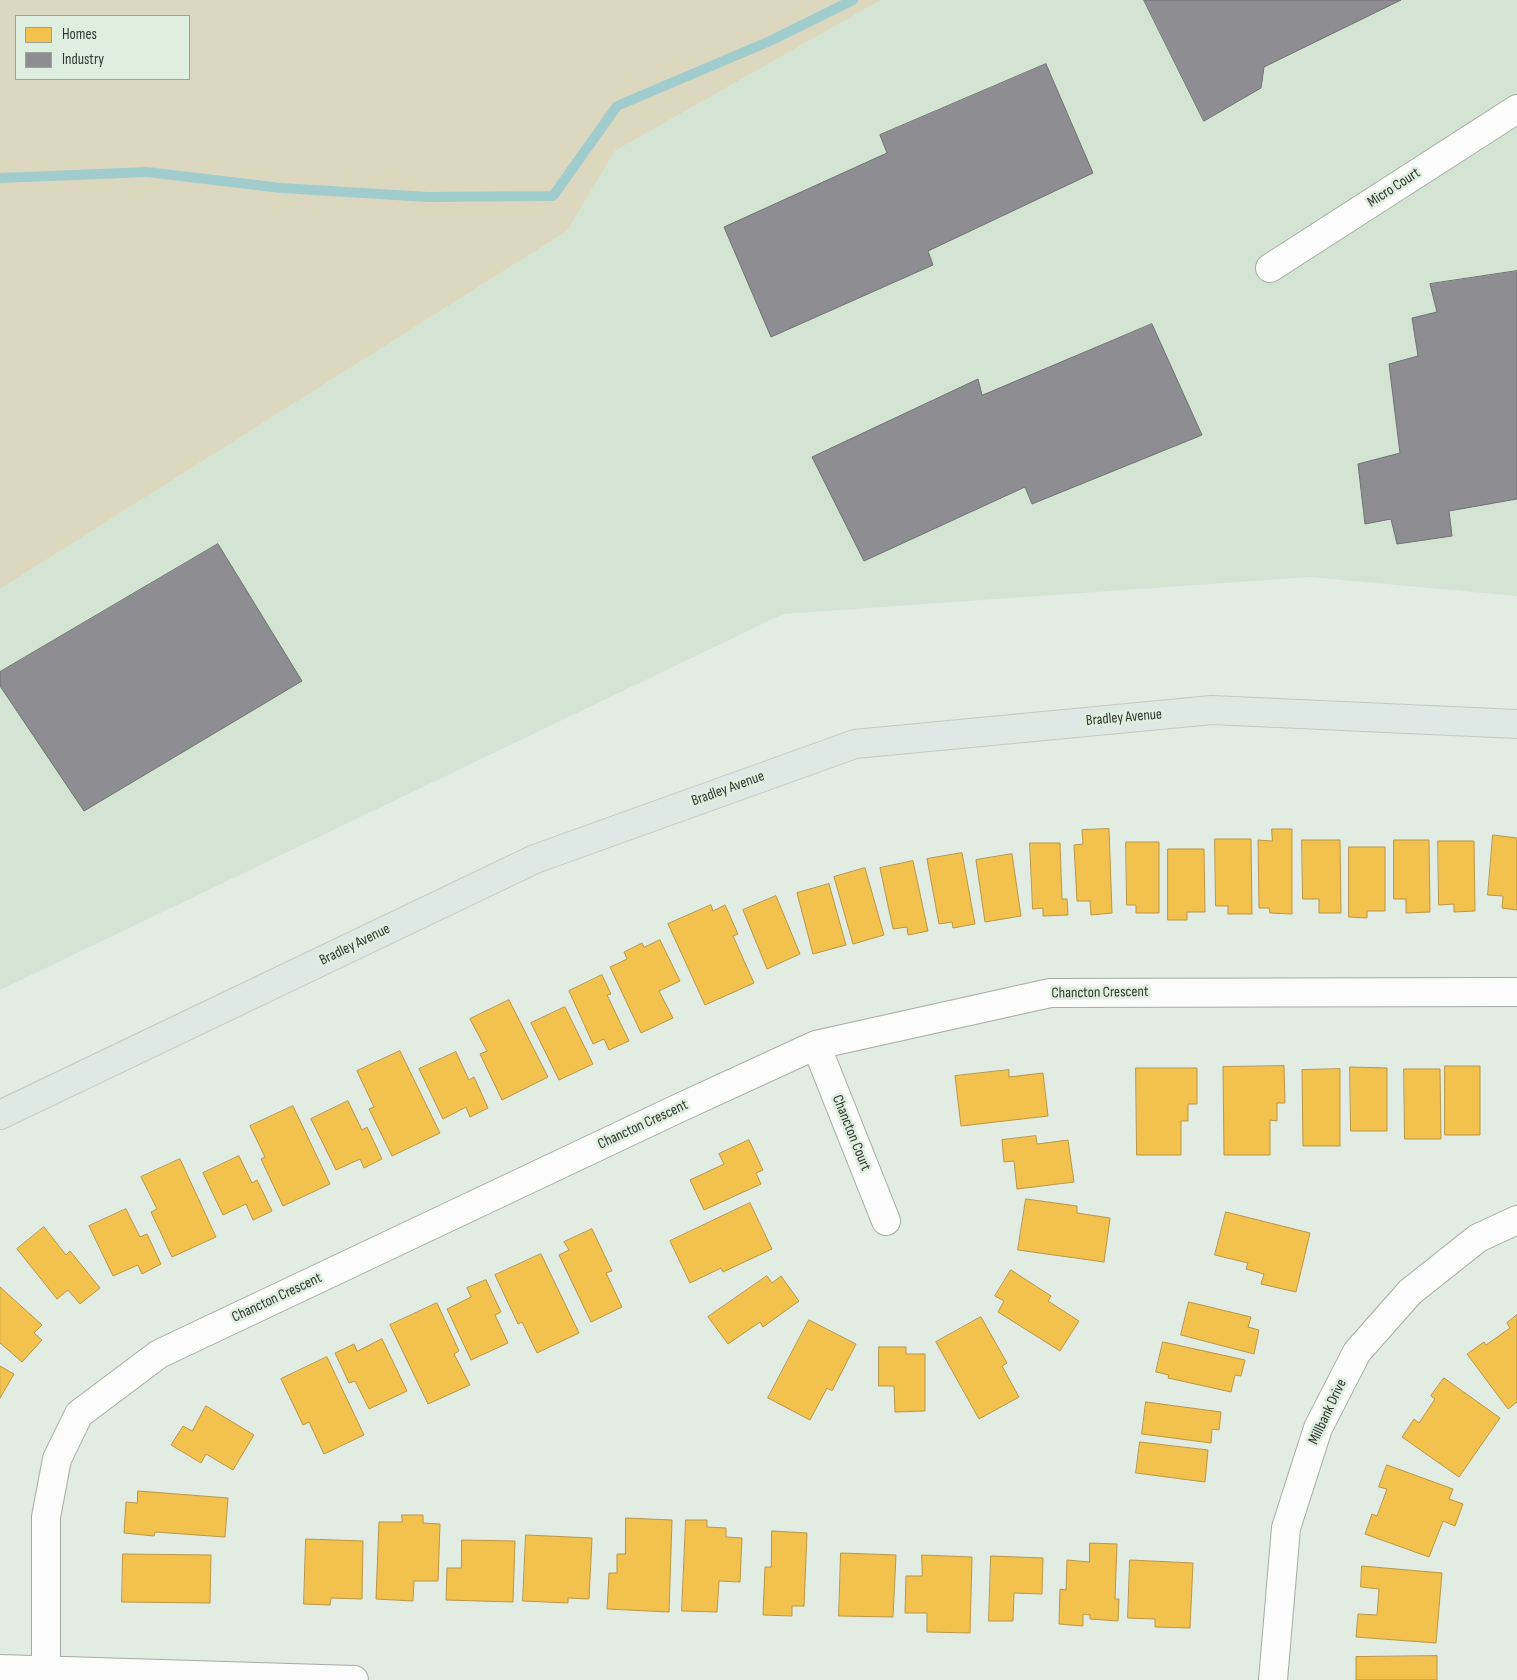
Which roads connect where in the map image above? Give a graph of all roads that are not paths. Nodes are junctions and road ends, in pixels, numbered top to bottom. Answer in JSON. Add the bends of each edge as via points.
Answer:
{"nodes":[{"id":1,"x":1517,"y":109,"type":"edge"},
{"id":2,"x":1270,"y":268,"type":"dead end"},
{"id":3,"x":1517,"y":724,"type":"edge"},
{"id":4,"x":1517,"y":992,"type":"edge"},
{"id":5,"x":816,"y":1045,"type":"junction"},
{"id":6,"x":0,"y":1115,"type":"edge"},
{"id":7,"x":1517,"y":1220,"type":"edge"},
{"id":8,"x":886,"y":1221,"type":"dead end"},
{"id":9,"x":0,"y":1669,"type":"edge"},
{"id":10,"x":46,"y":1675,"type":"edge"},
{"id":11,"x":354,"y":1680,"type":"edge"},
{"id":12,"x":1273,"y":1680,"type":"edge"}],
"edges":[{"from":1,"to":2,"type":"street","name":"Micro Court"},
{"from":3,"to":6,"type":"main road","name":"Bradley Avenue","via":[[1212,710],[855,744],[535,859]]},
{"from":4,"to":5,"type":"street","name":"Chancton Crescent","via":[[1050,993]]},
{"from":5,"to":8,"type":"street","name":"Chancton Court"},
{"from":5,"to":10,"type":"street","name":"Chancton Crescent","via":[[159,1354],[79,1414],[57,1459],[46,1517]]},
{"from":7,"to":12,"type":"street","name":"Millbank Drive","via":[[1478,1238],[1410,1292],[1358,1352],[1318,1428],[1286,1528]]},
{"from":9,"to":10,"type":"street"},
{"from":10,"to":11,"type":"street"}]}
